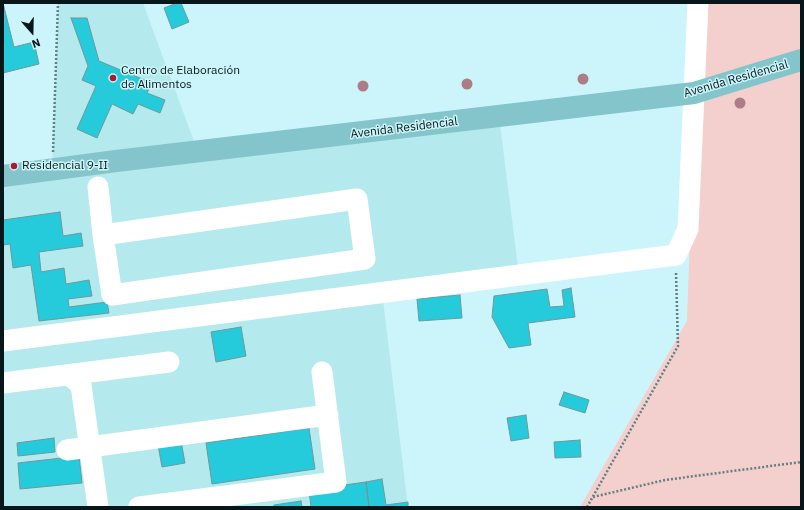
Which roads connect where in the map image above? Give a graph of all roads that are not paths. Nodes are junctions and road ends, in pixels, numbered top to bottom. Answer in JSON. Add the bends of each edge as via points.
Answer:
{"nodes":[{"id":1,"x":698,"y":3,"type":"edge"},
{"id":2,"x":801,"y":60,"type":"edge"},
{"id":3,"x":694,"y":93,"type":"junction"},
{"id":4,"x":116,"y":161,"type":"junction"},
{"id":5,"x":62,"y":169,"type":"junction"},
{"id":6,"x":3,"y":176,"type":"edge"},
{"id":7,"x":98,"y":187,"type":"junction"},
{"id":8,"x":103,"y":235,"type":"junction"},
{"id":9,"x":3,"y":341,"type":"edge"},
{"id":10,"x":169,"y":362,"type":"dead end"},
{"id":11,"x":322,"y":372,"type":"dead end"},
{"id":12,"x":69,"y":375,"type":"junction"},
{"id":13,"x":3,"y":383,"type":"edge"},
{"id":14,"x":328,"y":415,"type":"junction"},
{"id":15,"x":90,"y":447,"type":"junction"},
{"id":16,"x":67,"y":450,"type":"dead end"},
{"id":17,"x":98,"y":507,"type":"edge"},
{"id":18,"x":139,"y":507,"type":"edge"}],
"edges":[{"from":1,"to":3,"type":"street"},
{"from":2,"to":3,"type":"main road","name":"Avenida Residencial"},
{"from":3,"to":4,"type":"main road","name":"Avenida Residencial"},
{"from":3,"to":9,"type":"street","via":[[688,229],[676,255]]},
{"from":4,"to":5,"type":"main road","name":"Avenida Residencial"},
{"from":4,"to":7,"type":"street"},
{"from":5,"to":6,"type":"main road","name":"Avenida Residencial"},
{"from":5,"to":7,"type":"street"},
{"from":7,"to":8,"type":"street"},
{"from":8,"to":8,"type":"street","via":[[112,295],[365,258],[357,199]]},
{"from":10,"to":12,"type":"street"},
{"from":11,"to":14,"type":"street"},
{"from":12,"to":13,"type":"street"},
{"from":12,"to":15,"type":"street","via":[[81,385]]},
{"from":14,"to":15,"type":"street"},
{"from":14,"to":18,"type":"street","via":[[336,482]]},
{"from":15,"to":16,"type":"street"},
{"from":15,"to":17,"type":"street"}]}
